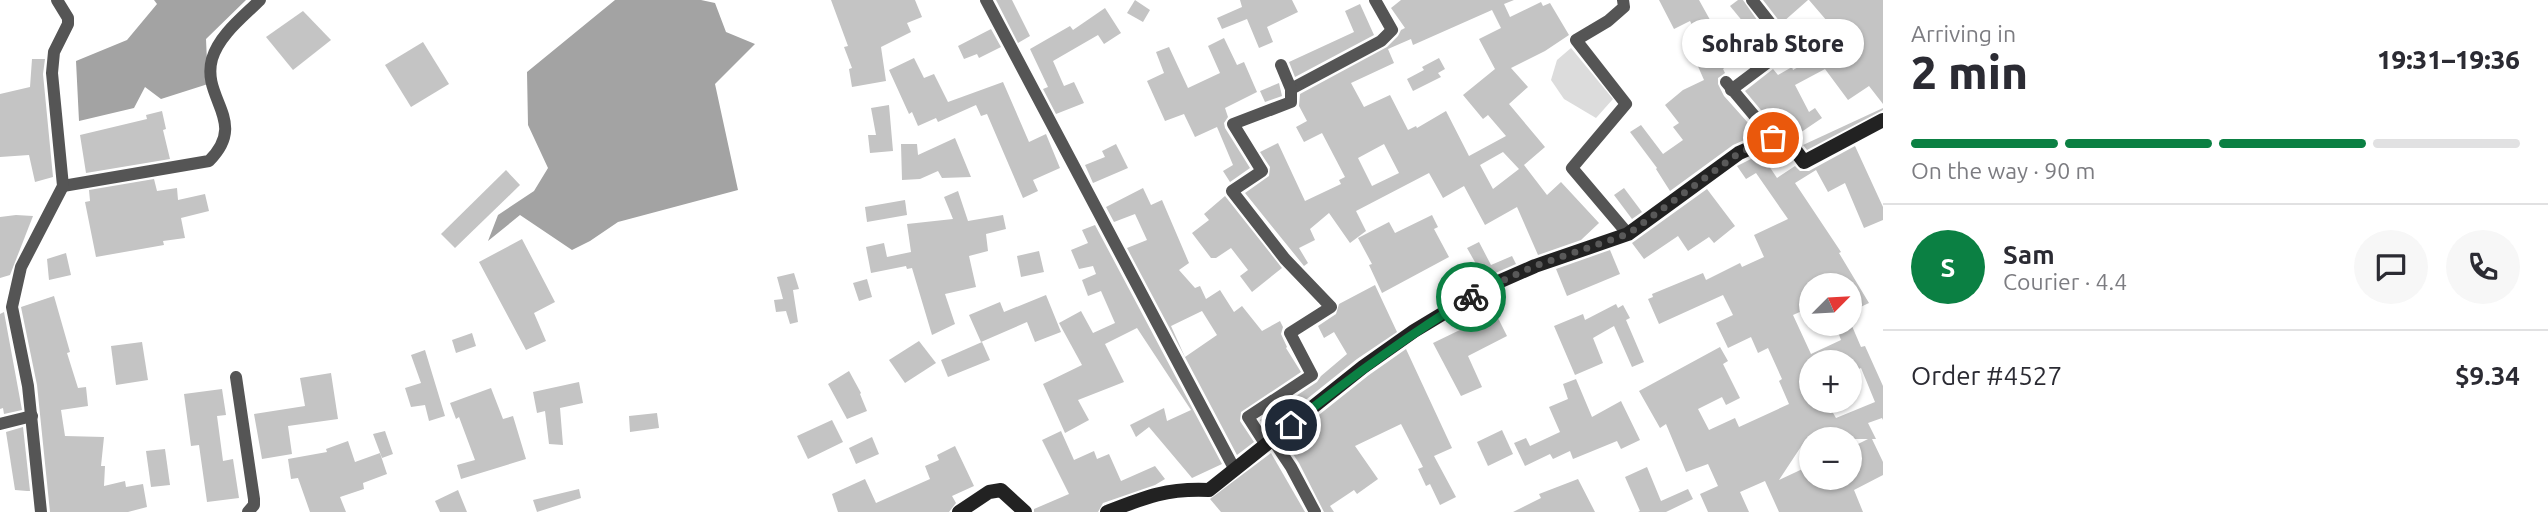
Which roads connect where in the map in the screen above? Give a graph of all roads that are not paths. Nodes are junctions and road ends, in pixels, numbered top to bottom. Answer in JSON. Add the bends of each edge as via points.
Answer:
{"nodes":[{"id":1,"x":57,"y":0,"type":"edge"},
{"id":2,"x":260,"y":0,"type":"edge"},
{"id":3,"x":986,"y":0,"type":"edge"},
{"id":4,"x":1375,"y":0,"type":"edge"},
{"id":5,"x":1623,"y":0,"type":"edge"},
{"id":6,"x":1752,"y":0,"type":"edge"},
{"id":7,"x":1280,"y":65,"type":"dead end"},
{"id":8,"x":1292,"y":89,"type":"junction"},
{"id":9,"x":1883,"y":120,"type":"edge"},
{"id":10,"x":1773,"y":138,"type":"junction"},
{"id":11,"x":63,"y":186,"type":"junction"},
{"id":12,"x":1628,"y":234,"type":"junction"},
{"id":13,"x":6,"y":309,"type":"edge"},
{"id":14,"x":236,"y":377,"type":"dead end"},
{"id":15,"x":32,"y":416,"type":"junction"},
{"id":16,"x":0,"y":424,"type":"edge"},
{"id":17,"x":1270,"y":443,"type":"junction"},
{"id":18,"x":1235,"y":470,"type":"junction"},
{"id":19,"x":41,"y":512,"type":"edge"},
{"id":20,"x":248,"y":512,"type":"edge"},
{"id":21,"x":959,"y":512,"type":"edge"},
{"id":22,"x":1025,"y":512,"type":"edge"},
{"id":23,"x":1107,"y":512,"type":"edge"},
{"id":24,"x":1315,"y":512,"type":"edge"}],
"edges":[{"from":1,"to":11,"type":"street","via":[[68,18],[54,52],[52,73]]},
{"from":2,"to":11,"type":"street","via":[[224,36],[211,61],[226,127],[223,146],[209,161]]},
{"from":3,"to":18,"type":"street"},
{"from":4,"to":8,"type":"street","via":[[1392,30],[1381,41]]},
{"from":5,"to":12,"type":"street","via":[[1624,7],[1608,21],[1576,40],[1626,104],[1572,168]]},
{"from":6,"to":10,"type":"street","via":[[1774,28],[1753,45],[1767,62],[1728,86]]},
{"from":7,"to":8,"type":"street"},
{"from":8,"to":17,"type":"street","via":[[1291,102],[1233,124],[1262,171],[1233,191],[1285,259],[1331,307],[1290,333],[1312,375],[1248,417]]},
{"from":9,"to":10,"type":"street","via":[[1804,162],[1792,146]]},
{"from":10,"to":12,"type":"street","via":[[1739,153]]},
{"from":11,"to":13,"type":"street","via":[[21,267]]},
{"from":12,"to":17,"type":"street","via":[[1488,287],[1363,367]]},
{"from":13,"to":15,"type":"street"},
{"from":14,"to":20,"type":"street","via":[[254,499]]},
{"from":15,"to":16,"type":"street"},
{"from":15,"to":19,"type":"street"},
{"from":17,"to":18,"type":"street"},
{"from":17,"to":24,"type":"street","via":[[1291,467]]},
{"from":18,"to":23,"type":"street","via":[[1209,490],[1161,492]]},
{"from":21,"to":22,"type":"street","via":[[989,492],[1001,490]]}]}
